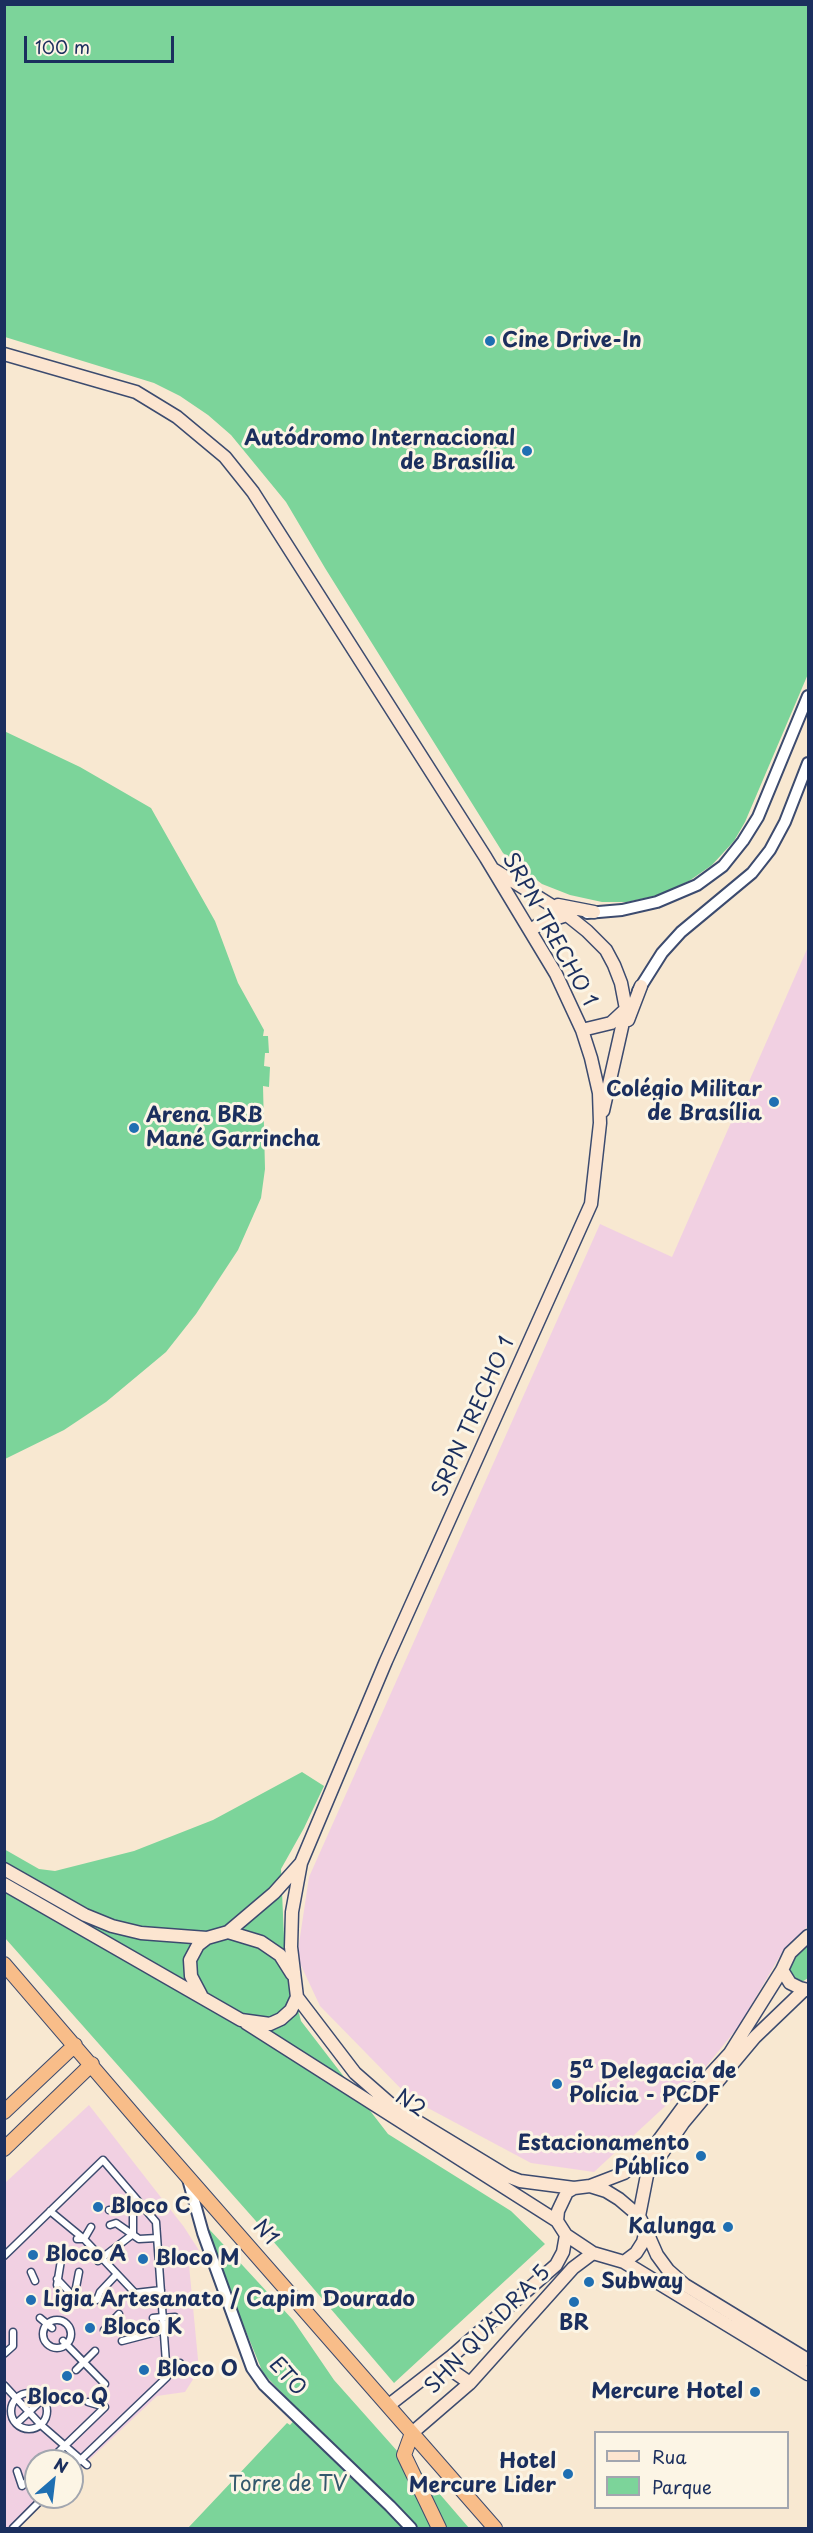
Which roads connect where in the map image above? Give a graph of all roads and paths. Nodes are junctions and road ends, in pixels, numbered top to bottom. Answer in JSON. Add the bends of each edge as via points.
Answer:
{"nodes":[{"id":1,"x":4,"y":354,"type":"edge"},
{"id":2,"x":808,"y":696,"type":"edge"},
{"id":3,"x":808,"y":763,"type":"edge"},
{"id":4,"x":492,"y":868,"type":"junction"},
{"id":5,"x":545,"y":901,"type":"junction"},
{"id":6,"x":594,"y":912,"type":"junction"},
{"id":7,"x":567,"y":915,"type":"junction"},
{"id":8,"x":531,"y":930,"type":"junction"},
{"id":9,"x":641,"y":986,"type":"junction"},
{"id":10,"x":626,"y":1009,"type":"junction"},
{"id":11,"x":582,"y":1030,"type":"junction"},
{"id":12,"x":620,"y":1037,"type":"junction"},
{"id":13,"x":600,"y":1124,"type":"junction"},
{"id":14,"x":301,"y":1863,"type":"junction"},
{"id":15,"x":4,"y":1869,"type":"edge"},
{"id":16,"x":4,"y":1884,"type":"edge"},
{"id":17,"x":228,"y":1932,"type":"junction"},
{"id":18,"x":808,"y":1937,"type":"edge"},
{"id":19,"x":207,"y":1938,"type":"junction"},
{"id":20,"x":4,"y":1964,"type":"edge"},
{"id":21,"x":782,"y":1970,"type":"junction"},
{"id":22,"x":294,"y":1977,"type":"junction"},
{"id":23,"x":806,"y":1990,"type":"edge"},
{"id":24,"x":201,"y":1995,"type":"junction"},
{"id":25,"x":297,"y":1997,"type":"junction"},
{"id":26,"x":242,"y":2020,"type":"junction"},
{"id":27,"x":75,"y":2045,"type":"junction"},
{"id":28,"x":92,"y":2064,"type":"junction"},
{"id":29,"x":4,"y":2112,"type":"edge"},
{"id":30,"x":4,"y":2149,"type":"edge"},
{"id":31,"x":187,"y":2176,"type":"junction"},
{"id":32,"x":590,"y":2186,"type":"junction"},
{"id":33,"x":574,"y":2188,"type":"junction"},
{"id":34,"x":139,"y":2203,"type":"junction"},
{"id":35,"x":133,"y":2209,"type":"junction"},
{"id":36,"x":109,"y":2210,"type":"dead end"},
{"id":37,"x":50,"y":2211,"type":"junction"},
{"id":38,"x":639,"y":2216,"type":"junction"},
{"id":39,"x":557,"y":2221,"type":"junction"},
{"id":40,"x":110,"y":2225,"type":"dead end"},
{"id":41,"x":91,"y":2227,"type":"dead end"},
{"id":42,"x":646,"y":2230,"type":"junction"},
{"id":43,"x":133,"y":2234,"type":"junction"},
{"id":44,"x":566,"y":2235,"type":"junction"},
{"id":45,"x":80,"y":2239,"type":"junction"},
{"id":46,"x":153,"y":2239,"type":"junction"},
{"id":47,"x":131,"y":2241,"type":"dead end"},
{"id":48,"x":593,"y":2253,"type":"junction"},
{"id":49,"x":62,"y":2254,"type":"dead end"},
{"id":50,"x":4,"y":2256,"type":"edge"},
{"id":51,"x":100,"y":2260,"type":"junction"},
{"id":52,"x":624,"y":2262,"type":"junction"},
{"id":53,"x":31,"y":2272,"type":"dead end"},
{"id":54,"x":79,"y":2272,"type":"dead end"},
{"id":55,"x":115,"y":2277,"type":"junction"},
{"id":56,"x":35,"y":2281,"type":"dead end"},
{"id":57,"x":161,"y":2290,"type":"junction"},
{"id":58,"x":74,"y":2298,"type":"junction"},
{"id":59,"x":119,"y":2314,"type":"dead end"},
{"id":60,"x":175,"y":2317,"type":"dead end"},
{"id":61,"x":40,"y":2318,"type":"dead end"},
{"id":62,"x":153,"y":2318,"type":"dead end"},
{"id":63,"x":162,"y":2318,"type":"junction"},
{"id":64,"x":75,"y":2323,"type":"dead end"},
{"id":65,"x":49,"y":2326,"type":"junction"},
{"id":66,"x":68,"y":2326,"type":"junction"},
{"id":67,"x":104,"y":2330,"type":"dead end"},
{"id":68,"x":164,"y":2330,"type":"junction"},
{"id":69,"x":13,"y":2332,"type":"dead end"},
{"id":70,"x":122,"y":2341,"type":"dead end"},
{"id":71,"x":65,"y":2343,"type":"junction"},
{"id":72,"x":48,"y":2344,"type":"junction"},
{"id":73,"x":13,"y":2346,"type":"junction"},
{"id":74,"x":45,"y":2351,"type":"dead end"},
{"id":75,"x":95,"y":2351,"type":"dead end"},
{"id":76,"x":4,"y":2354,"type":"edge"},
{"id":77,"x":16,"y":2354,"type":"dead end"},
{"id":78,"x":452,"y":2356,"type":"junction"},
{"id":79,"x":808,"y":2360,"type":"edge"},
{"id":80,"x":84,"y":2362,"type":"junction"},
{"id":81,"x":180,"y":2363,"type":"dead end"},
{"id":82,"x":166,"y":2367,"type":"junction"},
{"id":83,"x":76,"y":2370,"type":"dead end"},
{"id":84,"x":808,"y":2374,"type":"edge"},
{"id":85,"x":470,"y":2383,"type":"junction"},
{"id":86,"x":105,"y":2384,"type":"dead end"},
{"id":87,"x":4,"y":2385,"type":"edge"},
{"id":88,"x":17,"y":2398,"type":"junction"},
{"id":89,"x":43,"y":2399,"type":"junction"},
{"id":90,"x":88,"y":2402,"type":"dead end"},
{"id":91,"x":389,"y":2405,"type":"junction"},
{"id":92,"x":30,"y":2412,"type":"junction"},
{"id":93,"x":16,"y":2423,"type":"junction"},
{"id":94,"x":41,"y":2425,"type":"junction"},
{"id":95,"x":412,"y":2433,"type":"junction"},
{"id":96,"x":65,"y":2445,"type":"junction"},
{"id":97,"x":61,"y":2449,"type":"edge"},
{"id":98,"x":69,"y":2449,"type":"edge"},
{"id":99,"x":84,"y":2455,"type":"edge"},
{"id":100,"x":84,"y":2462,"type":"edge"},
{"id":101,"x":87,"y":2465,"type":"dead end"},
{"id":102,"x":17,"y":2470,"type":"dead end"},
{"id":103,"x":24,"y":2485,"type":"edge"},
{"id":104,"x":32,"y":2509,"type":"edge"},
{"id":105,"x":13,"y":2529,"type":"edge"},
{"id":106,"x":411,"y":2529,"type":"edge"},
{"id":107,"x":439,"y":2529,"type":"edge"},
{"id":108,"x":495,"y":2529,"type":"edge"}],
"edges":[{"from":1,"to":4,"type":"main road","name":"SRPN TRECHO 1","via":[[136,392],[177,417],[225,457],[253,492]]},
{"from":2,"to":6,"type":"street","via":[[758,817],[723,866],[697,885],[657,902]]},
{"from":3,"to":9,"type":"street","via":[[770,850],[738,886],[675,939]]},
{"from":4,"to":5,"type":"main road"},
{"from":4,"to":8,"type":"main road","name":"SRPN TRECHO 1"},
{"from":5,"to":6,"type":"main road"},
{"from":5,"to":7,"type":"main road"},
{"from":6,"to":7,"type":"street"},
{"from":7,"to":8,"type":"main road"},
{"from":7,"to":10,"type":"main road","via":[[606,950],[621,983]]},
{"from":8,"to":11,"type":"main road","name":"SRPN TRECHO 1"},
{"from":9,"to":10,"type":"street"},
{"from":9,"to":12,"type":"main road"},
{"from":10,"to":11,"type":"main road","via":[[611,1023]]},
{"from":10,"to":12,"type":"main road"},
{"from":11,"to":13,"type":"main road","name":"SRPN TRECHO 1","via":[[599,1093]]},
{"from":12,"to":13,"type":"main road"},
{"from":13,"to":14,"type":"main road","name":"SRPN TRECHO 1","via":[[591,1204],[386,1661]]},
{"from":14,"to":17,"type":"main road","name":"SRPN TRECHO 1","via":[[274,1893]]},
{"from":14,"to":22,"type":"main road","name":"SRPN TRECHO 1","via":[[292,1912]]},
{"from":15,"to":19,"type":"main road","via":[[112,1926],[151,1934]]},
{"from":16,"to":24,"type":"main road"},
{"from":17,"to":19,"type":"main road"},
{"from":17,"to":22,"type":"main road","via":[[271,1948]]},
{"from":18,"to":21,"type":"main road","via":[[790,1953]]},
{"from":19,"to":24,"type":"main road","via":[[190,1960],[191,1976]]},
{"from":20,"to":27,"type":"highway","name":"N1"},
{"from":21,"to":23,"type":"main road","via":[[790,1983]]},
{"from":21,"to":32,"type":"main road","via":[[730,2053],[650,2152],[624,2172]]},
{"from":22,"to":25,"type":"main road"},
{"from":23,"to":38,"type":"main road","via":[[755,2037],[683,2123],[646,2175]]},
{"from":24,"to":26,"type":"main road"},
{"from":25,"to":26,"type":"main road","via":[[282,2019],[270,2024]]},
{"from":25,"to":33,"type":"main road","name":"N2","via":[[355,2073],[395,2108],[507,2176]]},
{"from":26,"to":39,"type":"main road","name":"N2"},
{"from":27,"to":28,"type":"highway","name":"N1"},
{"from":27,"to":29,"type":"highway"},
{"from":28,"to":30,"type":"highway"},
{"from":28,"to":31,"type":"highway","name":"N1"},
{"from":31,"to":91,"type":"highway","name":"N1"},
{"from":31,"to":106,"type":"street","name":"ETO","via":[[203,2234],[252,2368],[264,2385]]},
{"from":32,"to":33,"type":"main road"},
{"from":32,"to":38,"type":"main road","via":[[606,2191]]},
{"from":33,"to":39,"type":"main road","via":[[561,2200]]},
{"from":34,"to":35,"type":"street"},
{"from":34,"to":37,"type":"street","via":[[104,2160]]},
{"from":34,"to":46,"type":"street","via":[[156,2222]]},
{"from":35,"to":36,"type":"street"},
{"from":35,"to":43,"type":"street"},
{"from":37,"to":45,"type":"street"},
{"from":37,"to":50,"type":"street"},
{"from":38,"to":42,"type":"main road"},
{"from":39,"to":44,"type":"main road"},
{"from":40,"to":43,"type":"street","via":[[116,2223]]},
{"from":41,"to":45,"type":"street"},
{"from":42,"to":52,"type":"main road","via":[[636,2253]]},
{"from":42,"to":79,"type":"main road","via":[[657,2255],[686,2285]]},
{"from":43,"to":46,"type":"street","via":[[139,2239]]},
{"from":43,"to":47,"type":"street"},
{"from":43,"to":51,"type":"street"},
{"from":44,"to":48,"type":"main road"},
{"from":44,"to":78,"type":"main road","via":[[556,2265]]},
{"from":45,"to":51,"type":"street"},
{"from":46,"to":57,"type":"street","via":[[162,2261]]},
{"from":48,"to":52,"type":"main road"},
{"from":48,"to":85,"type":"main road","name":"SHN QUADRA 5","via":[[573,2268]]},
{"from":49,"to":58,"type":"street","via":[[57,2282]]},
{"from":51,"to":55,"type":"street"},
{"from":52,"to":84,"type":"main road"},
{"from":53,"to":56,"type":"street"},
{"from":54,"to":58,"type":"street"},
{"from":55,"to":57,"type":"street","via":[[135,2293]]},
{"from":55,"to":58,"type":"street","via":[[97,2300]]},
{"from":57,"to":63,"type":"street"},
{"from":59,"to":67,"type":"street"},
{"from":60,"to":63,"type":"street"},
{"from":61,"to":65,"type":"street"},
{"from":62,"to":63,"type":"street"},
{"from":63,"to":68,"type":"street"},
{"from":64,"to":66,"type":"street"},
{"from":65,"to":66,"type":"street","via":[[54,2320]]},
{"from":65,"to":72,"type":"street","via":[[43,2335]]},
{"from":66,"to":71,"type":"street","via":[[71,2339]]},
{"from":68,"to":70,"type":"street"},
{"from":68,"to":82,"type":"street"},
{"from":69,"to":73,"type":"street"},
{"from":71,"to":72,"type":"street","via":[[57,2349]]},
{"from":71,"to":80,"type":"street"},
{"from":72,"to":74,"type":"street"},
{"from":73,"to":76,"type":"street"},
{"from":73,"to":77,"type":"street"},
{"from":75,"to":80,"type":"street"},
{"from":78,"to":85,"type":"main road","via":[[454,2372]]},
{"from":78,"to":91,"type":"main road"},
{"from":80,"to":83,"type":"street"},
{"from":80,"to":86,"type":"street"},
{"from":81,"to":82,"type":"street"},
{"from":82,"to":99,"type":"street","via":[[167,2377]]},
{"from":85,"to":95,"type":"main road","name":"SHN QUADRA 5"},
{"from":87,"to":88,"type":"street"},
{"from":88,"to":89,"type":"street","via":[[26,2393]]},
{"from":88,"to":92,"type":"street"},
{"from":88,"to":93,"type":"street","via":[[12,2409]]},
{"from":89,"to":92,"type":"street"},
{"from":89,"to":94,"type":"street","via":[[47,2411]]},
{"from":90,"to":96,"type":"street","via":[[105,2407]]},
{"from":91,"to":95,"type":"highway","name":"N1"},
{"from":92,"to":93,"type":"street"},
{"from":92,"to":94,"type":"street"},
{"from":93,"to":94,"type":"street","via":[[28,2430]]},
{"from":94,"to":96,"type":"street"},
{"from":95,"to":107,"type":"highway","via":[[404,2455]]},
{"from":95,"to":108,"type":"highway","name":"N1"},
{"from":96,"to":97,"type":"street"},
{"from":96,"to":98,"type":"street"},
{"from":100,"to":101,"type":"street"},
{"from":102,"to":103,"type":"street"},
{"from":104,"to":105,"type":"street"}]}
